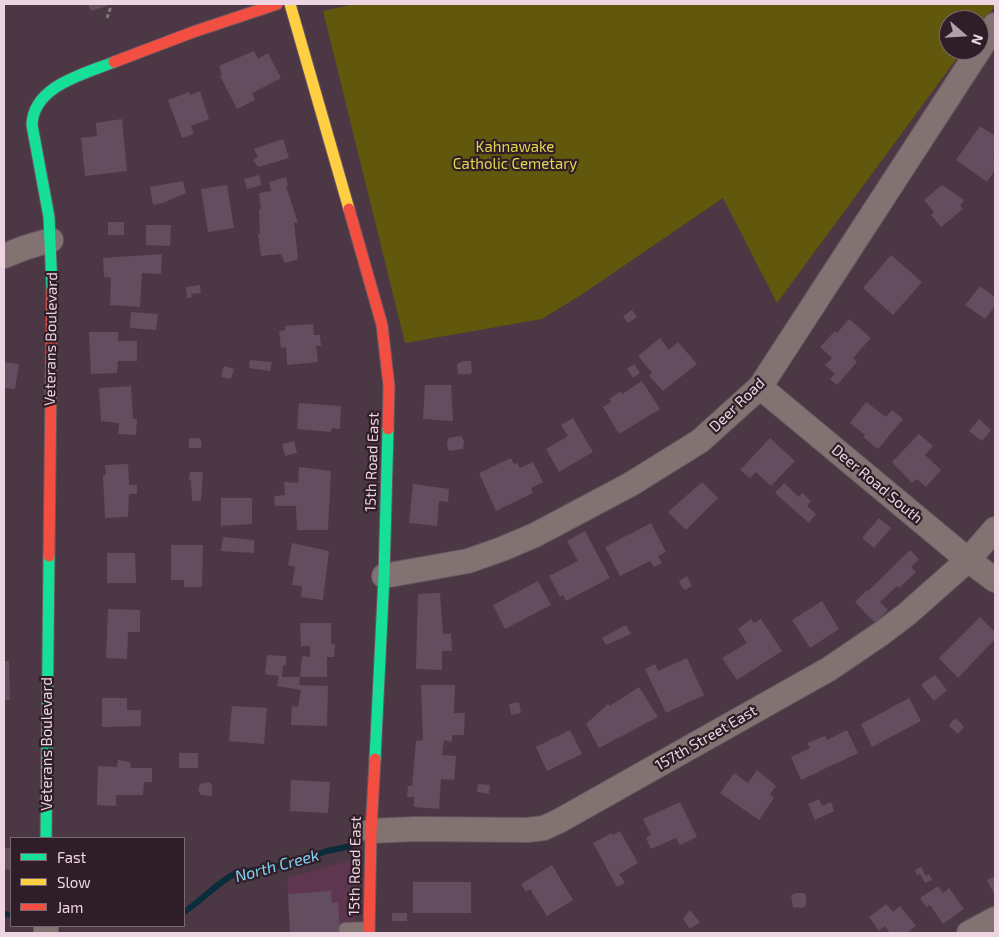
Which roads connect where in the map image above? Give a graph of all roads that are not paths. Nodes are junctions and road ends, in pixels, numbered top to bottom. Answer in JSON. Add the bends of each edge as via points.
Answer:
{"nodes":[{"id":1,"x":277,"y":4,"type":"edge"},
{"id":2,"x":290,"y":4,"type":"edge"},
{"id":3,"x":973,"y":60,"type":"edge"},
{"id":4,"x":51,"y":240,"type":"junction"},
{"id":5,"x":4,"y":256,"type":"edge"},
{"id":6,"x":760,"y":387,"type":"junction"},
{"id":7,"x":995,"y":529,"type":"edge"},
{"id":8,"x":968,"y":560,"type":"junction"},
{"id":9,"x":384,"y":576,"type":"junction"},
{"id":10,"x":995,"y":580,"type":"edge"},
{"id":11,"x":371,"y":831,"type":"junction"},
{"id":12,"x":46,"y":837,"type":"edge"},
{"id":13,"x":995,"y":920,"type":"edge"},
{"id":14,"x":345,"y":928,"type":"dead end"},
{"id":15,"x":369,"y":931,"type":"edge"},
{"id":16,"x":969,"y":933,"type":"edge"}],
"edges":[{"from":1,"to":4,"type":"street","name":"Veterans Boulevard","via":[[121,60],[68,83],[43,98],[33,112],[32,125]]},
{"from":2,"to":9,"type":"street","name":"15th Road East","via":[[382,325],[389,386]]},
{"from":3,"to":6,"type":"street","name":"Deer Road"},
{"from":4,"to":5,"type":"street"},
{"from":4,"to":12,"type":"street","name":"Veterans Boulevard"},
{"from":6,"to":8,"type":"street","name":"Deer Road South"},
{"from":6,"to":9,"type":"street","name":"Deer Road","via":[[700,440],[631,484],[536,535],[468,561]]},
{"from":7,"to":8,"type":"street","name":"157th Street East"},
{"from":8,"to":10,"type":"street","name":"Deer Road South"},
{"from":8,"to":11,"type":"street","name":"157th Street East","via":[[882,634],[829,669],[544,828]]},
{"from":9,"to":11,"type":"street","name":"15th Road East"},
{"from":11,"to":15,"type":"street","name":"15th Road East"},
{"from":13,"to":16,"type":"street"},
{"from":14,"to":15,"type":"lane"}]}
